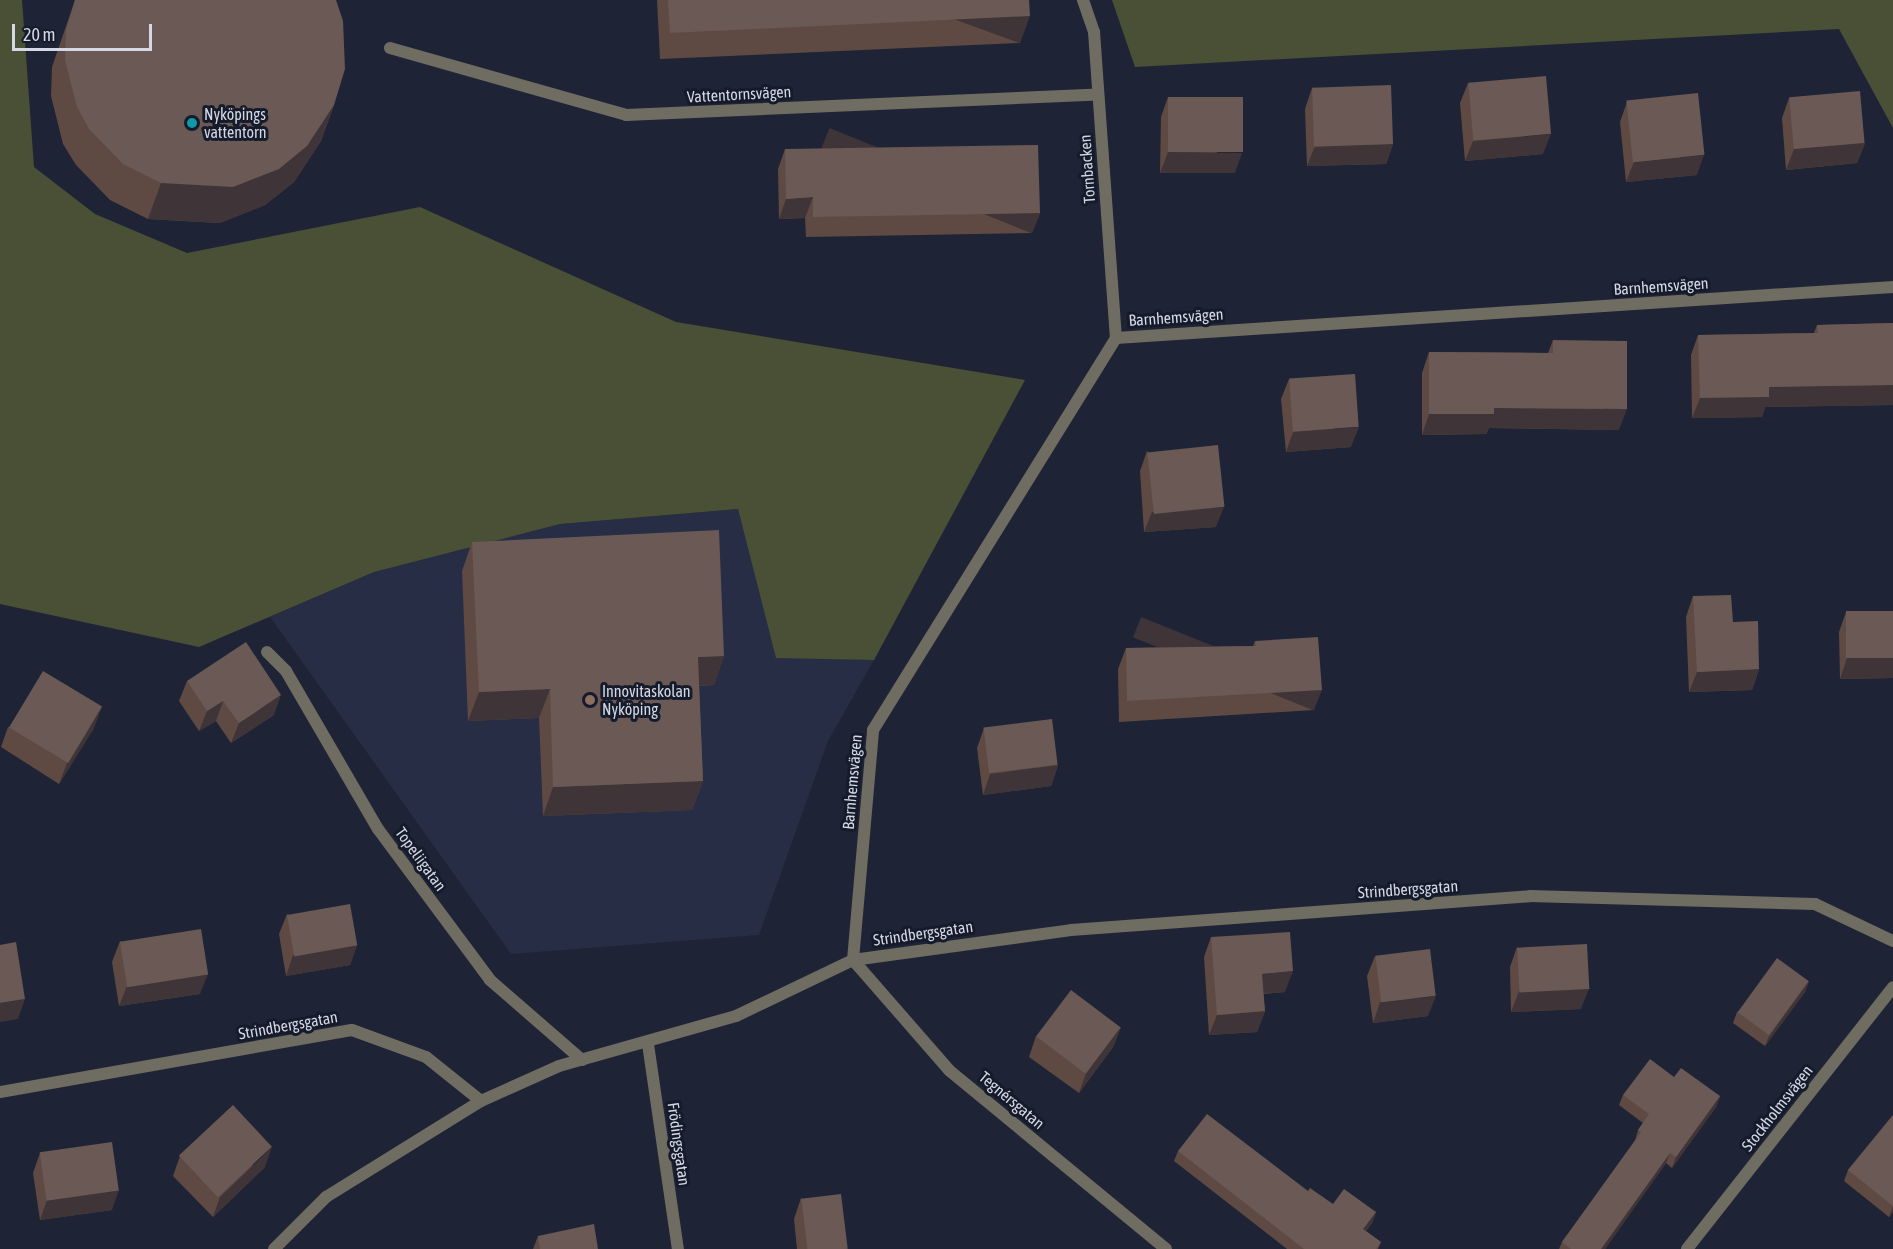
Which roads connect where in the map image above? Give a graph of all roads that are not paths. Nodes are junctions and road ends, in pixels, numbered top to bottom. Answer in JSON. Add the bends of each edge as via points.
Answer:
{"nodes":[{"id":1,"x":1083,"y":0,"type":"edge"},
{"id":2,"x":390,"y":48,"type":"dead end"},
{"id":3,"x":1098,"y":94,"type":"junction"},
{"id":4,"x":1893,"y":287,"type":"edge"},
{"id":5,"x":1116,"y":338,"type":"junction"},
{"id":6,"x":267,"y":652,"type":"dead end"},
{"id":7,"x":1893,"y":941,"type":"edge"},
{"id":8,"x":853,"y":960,"type":"junction"},
{"id":9,"x":1893,"y":987,"type":"edge"},
{"id":10,"x":648,"y":1044,"type":"junction"},
{"id":11,"x":582,"y":1060,"type":"junction"},
{"id":12,"x":0,"y":1092,"type":"edge"},
{"id":13,"x":481,"y":1101,"type":"junction"},
{"id":14,"x":274,"y":1249,"type":"edge"},
{"id":15,"x":678,"y":1249,"type":"edge"},
{"id":16,"x":1166,"y":1249,"type":"edge"},
{"id":17,"x":1687,"y":1249,"type":"edge"}],
"edges":[{"from":1,"to":3,"type":"street","name":"Tornbacken","via":[[1094,32]]},
{"from":2,"to":3,"type":"street","name":"Vattentornsvägen","via":[[626,115]]},
{"from":3,"to":5,"type":"street","name":"Tornbacken"},
{"from":4,"to":5,"type":"street","name":"Barnhemsvägen"},
{"from":5,"to":8,"type":"street","name":"Barnhemsvägen","via":[[873,730]]},
{"from":6,"to":11,"type":"street","name":"Topeliigatan","via":[[286,671],[378,829],[490,980]]},
{"from":7,"to":8,"type":"street","name":"Strindbergsgatan","via":[[1815,904],[1530,896],[1071,930]]},
{"from":8,"to":10,"type":"street","name":"Strindbergsgatan","via":[[736,1016]]},
{"from":8,"to":16,"type":"street","name":"Tegnérsgatan","via":[[949,1070]]},
{"from":9,"to":17,"type":"street","name":"Stockholmsvägen"},
{"from":10,"to":11,"type":"street","name":"Strindbergsgatan"},
{"from":10,"to":15,"type":"street","name":"Frödingsgatan"},
{"from":11,"to":13,"type":"street","name":"Strindbergsgatan"},
{"from":12,"to":13,"type":"street","name":"Strindbergsgatan","via":[[352,1030],[426,1057]]},
{"from":13,"to":14,"type":"street","via":[[326,1197]]}]}
